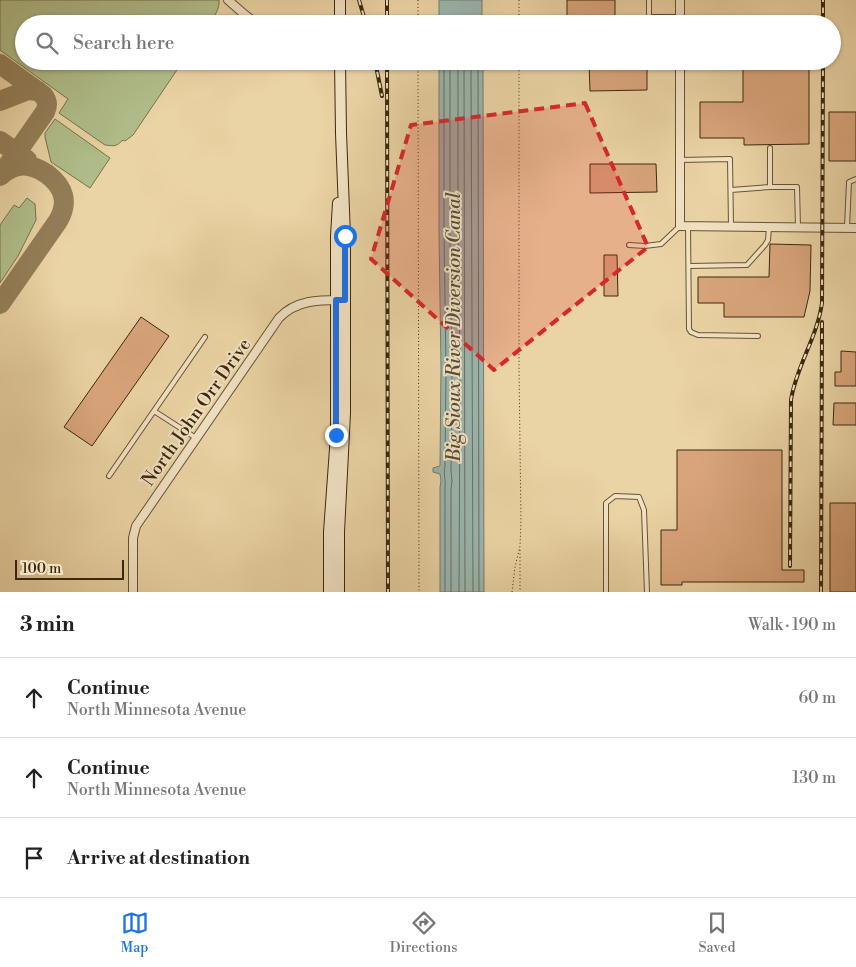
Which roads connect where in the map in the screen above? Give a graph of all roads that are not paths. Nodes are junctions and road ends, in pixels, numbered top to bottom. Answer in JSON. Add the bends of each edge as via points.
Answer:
{"nodes":[{"id":1,"x":228,"y":0,"type":"edge"},
{"id":2,"x":340,"y":0,"type":"edge"},
{"id":3,"x":649,"y":0,"type":"edge"},
{"id":4,"x":680,"y":0,"type":"edge"},
{"id":5,"x":245,"y":15,"type":"edge"},
{"id":6,"x":340,"y":15,"type":"edge"},
{"id":7,"x":649,"y":15,"type":"edge"},
{"id":8,"x":680,"y":15,"type":"edge"},
{"id":9,"x":340,"y":70,"type":"edge"},
{"id":10,"x":680,"y":70,"type":"edge"},
{"id":11,"x":770,"y":148,"type":"dead end"},
{"id":12,"x":680,"y":160,"type":"junction"},
{"id":13,"x":856,"y":179,"type":"edge"},
{"id":14,"x":770,"y":188,"type":"junction"},
{"id":15,"x":731,"y":190,"type":"junction"},
{"id":16,"x":680,"y":226,"type":"junction"},
{"id":17,"x":688,"y":226,"type":"junction"},
{"id":18,"x":731,"y":226,"type":"junction"},
{"id":19,"x":769,"y":227,"type":"junction"},
{"id":20,"x":798,"y":227,"type":"junction"},
{"id":21,"x":847,"y":228,"type":"junction"},
{"id":22,"x":856,"y":228,"type":"edge"},
{"id":23,"x":629,"y":245,"type":"dead end"},
{"id":24,"x":689,"y":266,"type":"junction"},
{"id":25,"x":340,"y":300,"type":"junction"},
{"id":26,"x":758,"y":336,"type":"dead end"},
{"id":27,"x":205,"y":337,"type":"dead end"},
{"id":28,"x":154,"y":411,"type":"junction"},
{"id":29,"x":196,"y":438,"type":"junction"},
{"id":30,"x":109,"y":476,"type":"dead end"},
{"id":31,"x":133,"y":592,"type":"edge"},
{"id":32,"x":329,"y":592,"type":"edge"},
{"id":33,"x":339,"y":592,"type":"edge"},
{"id":34,"x":606,"y":592,"type":"edge"},
{"id":35,"x":646,"y":592,"type":"edge"}],
"edges":[{"from":1,"to":5,"type":"street"},
{"from":2,"to":6,"type":"main road"},
{"from":3,"to":7,"type":"lane"},
{"from":4,"to":8,"type":"street"},
{"from":9,"to":25,"type":"main road","via":[[345,236]]},
{"from":10,"to":12,"type":"street"},
{"from":11,"to":14,"type":"lane"},
{"from":12,"to":15,"type":"lane","via":[[730,159]]},
{"from":12,"to":16,"type":"street"},
{"from":13,"to":21,"type":"lane","via":[[849,182]]},
{"from":14,"to":15,"type":"lane"},
{"from":14,"to":20,"type":"lane","via":[[797,188]]},
{"from":15,"to":18,"type":"lane"},
{"from":16,"to":17,"type":"street"},
{"from":16,"to":23,"type":"lane","via":[[660,244]]},
{"from":17,"to":18,"type":"street"},
{"from":17,"to":24,"type":"lane"},
{"from":18,"to":19,"type":"street"},
{"from":19,"to":20,"type":"street"},
{"from":19,"to":24,"type":"lane","via":[[765,246],[747,266]]},
{"from":20,"to":21,"type":"street"},
{"from":21,"to":22,"type":"street"},
{"from":24,"to":26,"type":"lane","via":[[691,332],[698,335]]},
{"from":25,"to":29,"type":"street","name":"North John Orr Drive","via":[[306,302],[285,313]]},
{"from":25,"to":32,"type":"main road"},
{"from":25,"to":33,"type":"main road","via":[[345,427]]},
{"from":27,"to":28,"type":"lane"},
{"from":28,"to":29,"type":"lane"},
{"from":28,"to":30,"type":"lane"},
{"from":29,"to":31,"type":"street","name":"North John Orr Drive","via":[[136,526],[132,538]]},
{"from":34,"to":35,"type":"lane","via":[[606,503],[615,496],[639,497],[644,510]]}]}
